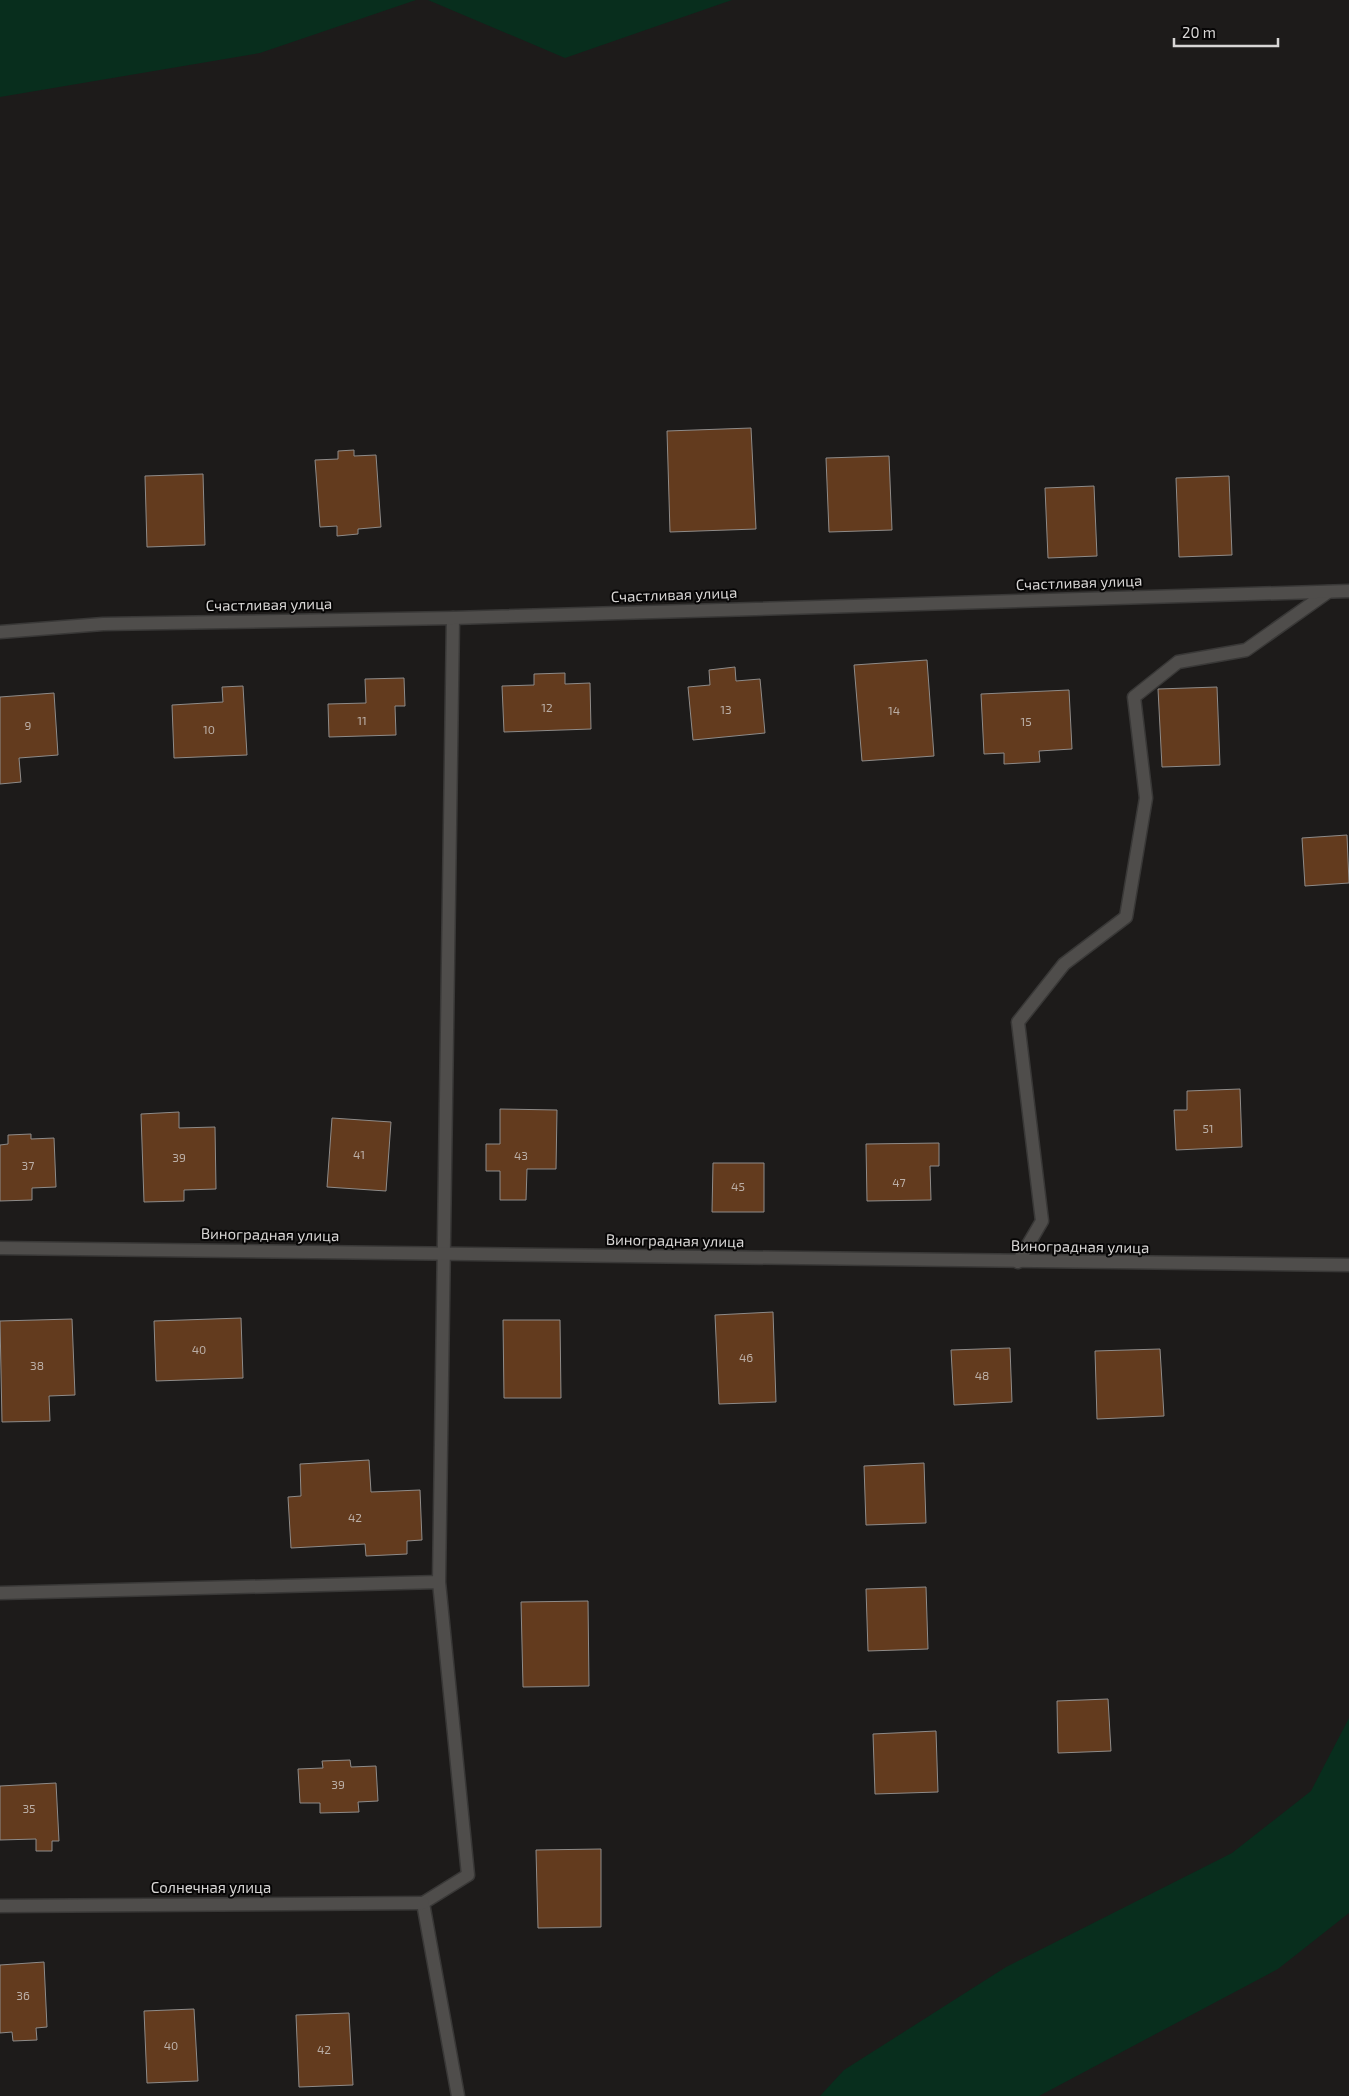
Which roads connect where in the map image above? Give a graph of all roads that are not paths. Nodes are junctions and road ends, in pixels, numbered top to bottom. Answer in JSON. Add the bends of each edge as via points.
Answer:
{"nodes":[{"id":1,"x":1349,"y":591,"type":"edge"},
{"id":2,"x":1328,"y":592,"type":"junction"},
{"id":3,"x":453,"y":618,"type":"junction"},
{"id":4,"x":0,"y":632,"type":"edge"},
{"id":5,"x":0,"y":1248,"type":"edge"},
{"id":6,"x":444,"y":1254,"type":"junction"},
{"id":7,"x":1018,"y":1262,"type":"junction"},
{"id":8,"x":1349,"y":1266,"type":"edge"},
{"id":9,"x":439,"y":1582,"type":"junction"},
{"id":10,"x":0,"y":1593,"type":"edge"},
{"id":11,"x":423,"y":1903,"type":"junction"},
{"id":12,"x":0,"y":1906,"type":"edge"},
{"id":13,"x":458,"y":2096,"type":"edge"}],
"edges":[{"from":1,"to":2,"type":"street","name":"Счастливая улица"},
{"from":2,"to":3,"type":"street","name":"Счастливая улица"},
{"from":2,"to":7,"type":"street","via":[[1246,650],[1178,662],[1134,697],[1146,798],[1126,917],[1064,964],[1018,1022],[1042,1221]]},
{"from":3,"to":4,"type":"street","name":"Счастливая улица","via":[[103,624]]},
{"from":3,"to":6,"type":"street"},
{"from":5,"to":6,"type":"street","name":"Виноградная улица"},
{"from":6,"to":7,"type":"street","name":"Виноградная улица"},
{"from":6,"to":9,"type":"street"},
{"from":7,"to":8,"type":"street","name":"Виноградная улица"},
{"from":9,"to":10,"type":"street"},
{"from":9,"to":11,"type":"street","via":[[468,1875]]},
{"from":11,"to":12,"type":"street","name":"Солнечная улица"},
{"from":11,"to":13,"type":"street"}]}
